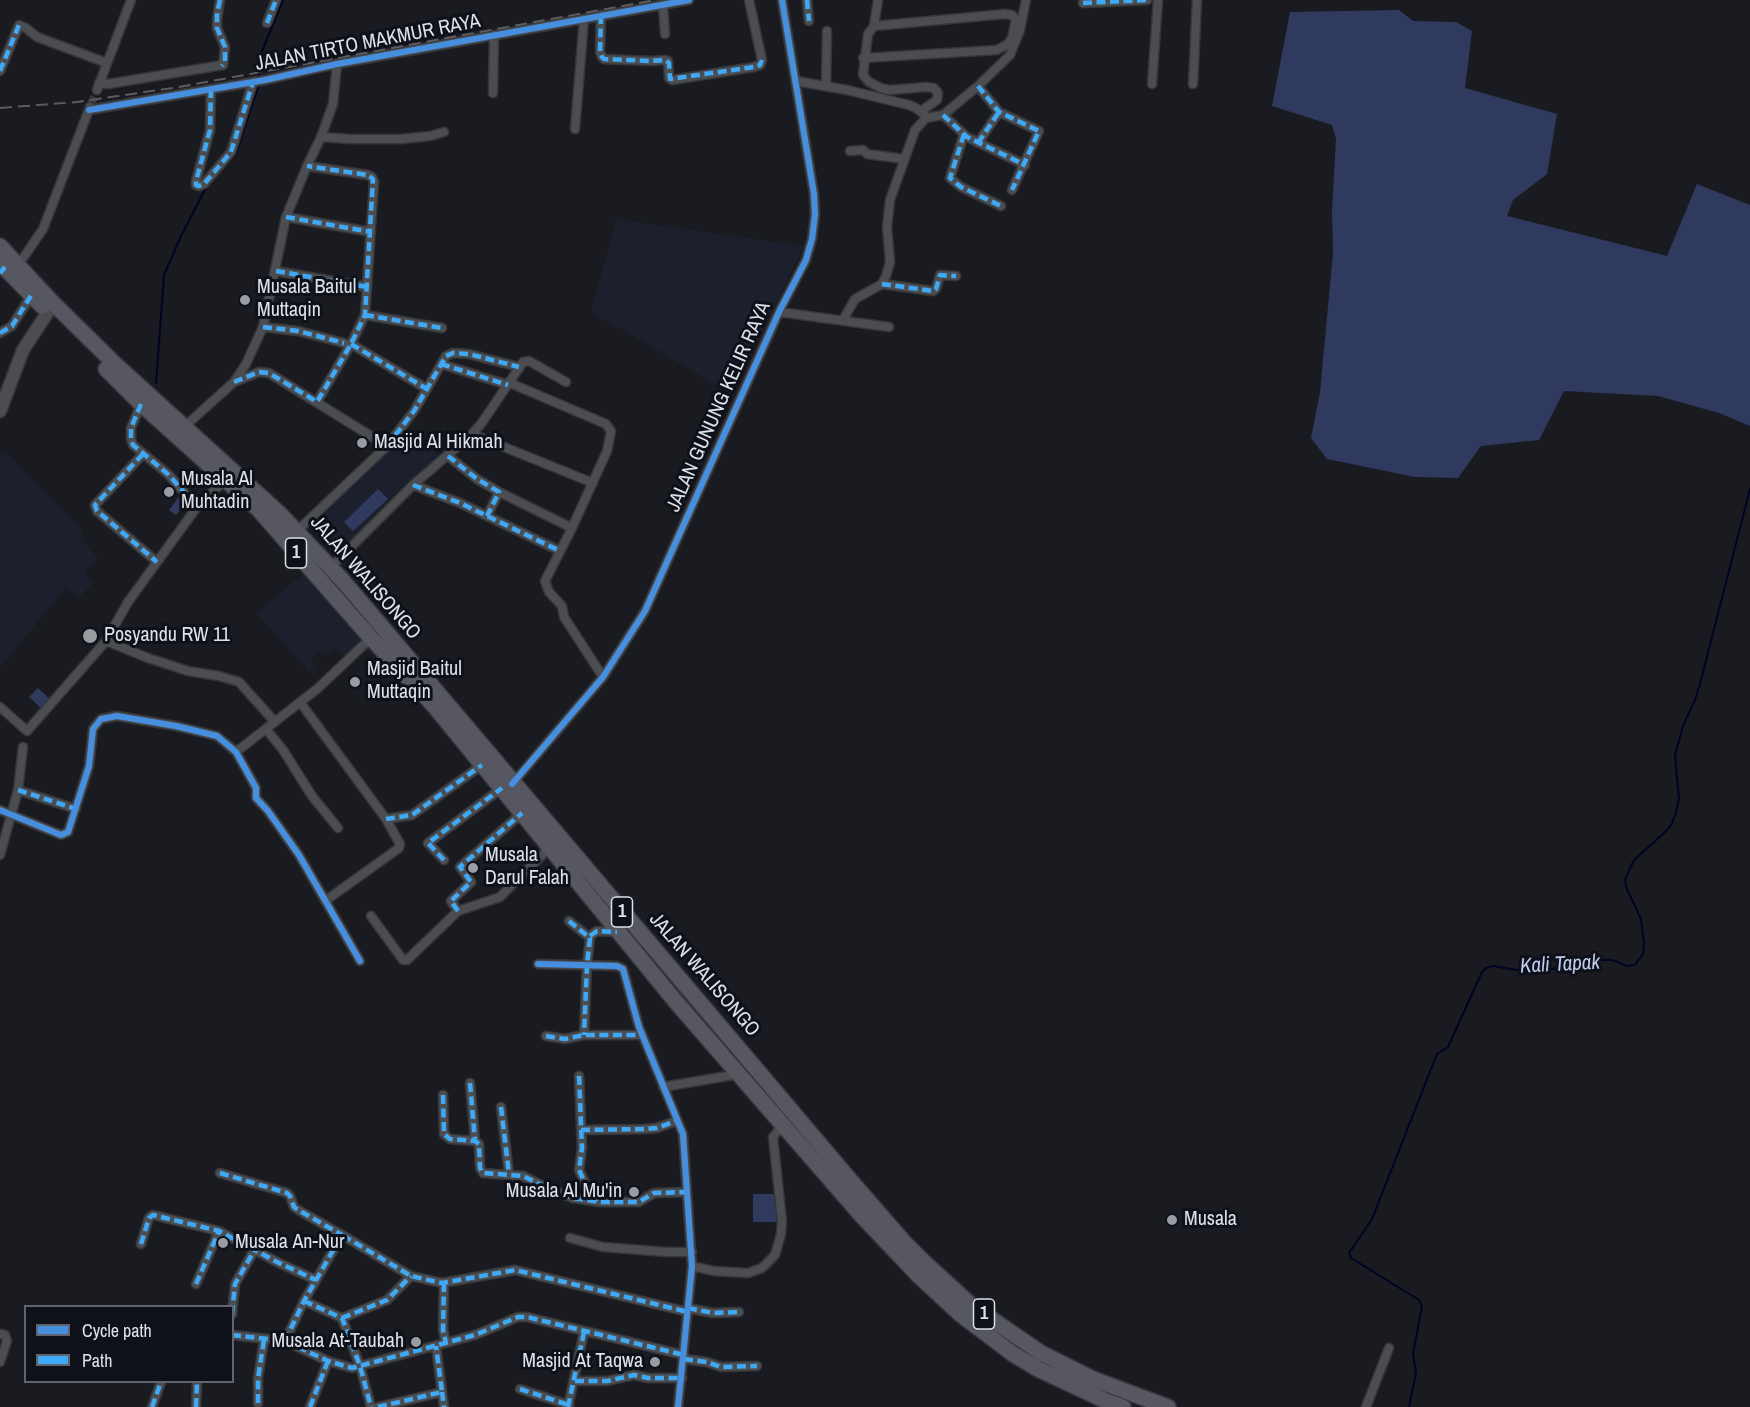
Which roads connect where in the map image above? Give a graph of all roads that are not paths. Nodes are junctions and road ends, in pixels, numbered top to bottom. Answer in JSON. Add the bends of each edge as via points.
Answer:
{"nodes":[{"id":1,"x":131,"y":0,"type":"edge"},
{"id":2,"x":220,"y":0,"type":"edge"},
{"id":3,"x":276,"y":0,"type":"edge"},
{"id":4,"x":689,"y":0,"type":"edge"},
{"id":5,"x":749,"y":0,"type":"edge"},
{"id":6,"x":782,"y":0,"type":"edge"},
{"id":7,"x":807,"y":0,"type":"edge"},
{"id":8,"x":878,"y":0,"type":"edge"},
{"id":9,"x":1026,"y":0,"type":"edge"},
{"id":10,"x":1148,"y":0,"type":"edge"},
{"id":11,"x":1158,"y":0,"type":"edge"},
{"id":12,"x":1197,"y":0,"type":"edge"},
{"id":13,"x":1083,"y":3,"type":"dead end"},
{"id":14,"x":663,"y":5,"type":"junction"},
{"id":15,"x":601,"y":15,"type":"junction"},
{"id":16,"x":584,"y":19,"type":"junction"},
{"id":17,"x":809,"y":21,"type":"dead end"},
{"id":18,"x":267,"y":23,"type":"dead end"},
{"id":19,"x":874,"y":26,"type":"junction"},
{"id":20,"x":827,"y":31,"type":"dead end"},
{"id":21,"x":665,"y":34,"type":"dead end"},
{"id":22,"x":494,"y":35,"type":"junction"},
{"id":23,"x":863,"y":58,"type":"junction"},
{"id":24,"x":107,"y":63,"type":"junction"},
{"id":25,"x":337,"y":64,"type":"junction"},
{"id":26,"x":0,"y":71,"type":"edge"},
{"id":27,"x":254,"y":81,"type":"junction"},
{"id":28,"x":796,"y":81,"type":"junction"},
{"id":29,"x":1152,"y":84,"type":"dead end"},
{"id":30,"x":1193,"y":84,"type":"dead end"},
{"id":31,"x":826,"y":86,"type":"junction"},
{"id":32,"x":978,"y":86,"type":"junction"},
{"id":33,"x":211,"y":88,"type":"junction"},
{"id":34,"x":493,"y":93,"type":"dead end"},
{"id":35,"x":999,"y":112,"type":"junction"},
{"id":36,"x":924,"y":114,"type":"junction"},
{"id":37,"x":943,"y":115,"type":"junction"},
{"id":38,"x":575,"y":129,"type":"dead end"},
{"id":39,"x":444,"y":132,"type":"dead end"},
{"id":40,"x":963,"y":134,"type":"junction"},
{"id":41,"x":321,"y":137,"type":"junction"},
{"id":42,"x":978,"y":143,"type":"junction"},
{"id":43,"x":850,"y":151,"type":"dead end"},
{"id":44,"x":904,"y":159,"type":"junction"},
{"id":45,"x":1025,"y":165,"type":"junction"},
{"id":46,"x":307,"y":166,"type":"junction"},
{"id":47,"x":1012,"y":190,"type":"dead end"},
{"id":48,"x":1001,"y":206,"type":"dead end"},
{"id":49,"x":286,"y":217,"type":"junction"},
{"id":50,"x":371,"y":232,"type":"junction"},
{"id":51,"x":0,"y":246,"type":"edge"},
{"id":52,"x":6,"y":267,"type":"edge"},
{"id":53,"x":276,"y":272,"type":"junction"},
{"id":54,"x":956,"y":276,"type":"dead end"},
{"id":55,"x":882,"y":284,"type":"junction"},
{"id":56,"x":367,"y":287,"type":"junction"},
{"id":57,"x":32,"y":294,"type":"junction"},
{"id":58,"x":51,"y":308,"type":"junction"},
{"id":59,"x":779,"y":312,"type":"junction"},
{"id":60,"x":365,"y":315,"type":"junction"},
{"id":61,"x":843,"y":320,"type":"junction"},
{"id":62,"x":263,"y":327,"type":"junction"},
{"id":63,"x":889,"y":327,"type":"dead end"},
{"id":64,"x":442,"y":328,"type":"dead end"},
{"id":65,"x":0,"y":333,"type":"edge"},
{"id":66,"x":348,"y":344,"type":"junction"},
{"id":67,"x":441,"y":364,"type":"junction"},
{"id":68,"x":519,"y":367,"type":"junction"},
{"id":69,"x":111,"y":368,"type":"junction"},
{"id":70,"x":234,"y":382,"type":"junction"},
{"id":71,"x":566,"y":382,"type":"dead end"},
{"id":72,"x":509,"y":384,"type":"junction"},
{"id":73,"x":427,"y":389,"type":"junction"},
{"id":74,"x":317,"y":402,"type":"junction"},
{"id":75,"x":141,"y":404,"type":"junction"},
{"id":76,"x":0,"y":411,"type":"edge"},
{"id":77,"x":184,"y":427,"type":"junction"},
{"id":78,"x":472,"y":434,"type":"junction"},
{"id":79,"x":387,"y":446,"type":"junction"},
{"id":80,"x":143,"y":454,"type":"junction"},
{"id":81,"x":448,"y":456,"type":"junction"},
{"id":82,"x":225,"y":480,"type":"junction"},
{"id":83,"x":593,"y":483,"type":"junction"},
{"id":84,"x":413,"y":485,"type":"junction"},
{"id":85,"x":499,"y":492,"type":"junction"},
{"id":86,"x":198,"y":507,"type":"junction"},
{"id":87,"x":487,"y":516,"type":"junction"},
{"id":88,"x":572,"y":528,"type":"junction"},
{"id":89,"x":297,"y":531,"type":"junction"},
{"id":90,"x":560,"y":551,"type":"junction"},
{"id":91,"x":157,"y":562,"type":"junction"},
{"id":92,"x":330,"y":568,"type":"junction"},
{"id":93,"x":371,"y":638,"type":"junction"},
{"id":94,"x":106,"y":641,"type":"junction"},
{"id":95,"x":603,"y":677,"type":"junction"},
{"id":96,"x":300,"y":702,"type":"junction"},
{"id":97,"x":0,"y":707,"type":"edge"},
{"id":98,"x":275,"y":722,"type":"junction"},
{"id":99,"x":266,"y":729,"type":"junction"},
{"id":100,"x":23,"y":747,"type":"dead end"},
{"id":101,"x":236,"y":752,"type":"junction"},
{"id":102,"x":482,"y":765,"type":"junction"},
{"id":103,"x":507,"y":786,"type":"junction"},
{"id":104,"x":18,"y":790,"type":"junction"},
{"id":105,"x":76,"y":809,"type":"junction"},
{"id":106,"x":0,"y":810,"type":"edge"},
{"id":107,"x":522,"y":813,"type":"junction"},
{"id":108,"x":12,"y":814,"type":"junction"},
{"id":109,"x":386,"y":819,"type":"junction"},
{"id":110,"x":338,"y":828,"type":"dead end"},
{"id":111,"x":549,"y":848,"type":"junction"},
{"id":112,"x":0,"y":855,"type":"edge"},
{"id":113,"x":444,"y":860,"type":"dead end"},
{"id":114,"x":325,"y":901,"type":"junction"},
{"id":115,"x":458,"y":911,"type":"junction"},
{"id":116,"x":371,"y":916,"type":"dead end"},
{"id":117,"x":569,"y":921,"type":"dead end"},
{"id":118,"x":617,"y":932,"type":"junction"},
{"id":119,"x":590,"y":936,"type":"junction"},
{"id":120,"x":360,"y":961,"type":"dead end"},
{"id":121,"x":538,"y":964,"type":"dead end"},
{"id":122,"x":587,"y":965,"type":"junction"},
{"id":123,"x":584,"y":1035,"type":"junction"},
{"id":124,"x":642,"y":1035,"type":"junction"},
{"id":125,"x":546,"y":1036,"type":"dead end"},
{"id":126,"x":739,"y":1074,"type":"junction"},
{"id":127,"x":579,"y":1076,"type":"dead end"},
{"id":128,"x":470,"y":1083,"type":"dead end"},
{"id":129,"x":663,"y":1087,"type":"junction"},
{"id":130,"x":443,"y":1095,"type":"dead end"},
{"id":131,"x":501,"y":1107,"type":"dead end"},
{"id":132,"x":676,"y":1121,"type":"junction"},
{"id":133,"x":783,"y":1125,"type":"junction"},
{"id":134,"x":581,"y":1130,"type":"junction"},
{"id":135,"x":475,"y":1141,"type":"junction"},
{"id":136,"x":220,"y":1173,"type":"dead end"},
{"id":137,"x":509,"y":1174,"type":"junction"},
{"id":138,"x":686,"y":1192,"type":"junction"},
{"id":139,"x":600,"y":1202,"type":"junction"},
{"id":140,"x":219,"y":1231,"type":"junction"},
{"id":141,"x":342,"y":1235,"type":"junction"},
{"id":142,"x":570,"y":1239,"type":"dead end"},
{"id":143,"x":141,"y":1244,"type":"dead end"},
{"id":144,"x":255,"y":1249,"type":"junction"},
{"id":145,"x":692,"y":1252,"type":"junction"},
{"id":146,"x":692,"y":1266,"type":"junction"},
{"id":147,"x":411,"y":1276,"type":"junction"},
{"id":148,"x":316,"y":1280,"type":"junction"},
{"id":149,"x":444,"y":1283,"type":"junction"},
{"id":150,"x":196,"y":1284,"type":"dead end"},
{"id":151,"x":304,"y":1301,"type":"junction"},
{"id":152,"x":233,"y":1305,"type":"edge"},
{"id":153,"x":688,"y":1310,"type":"junction"},
{"id":154,"x":739,"y":1312,"type":"dead end"},
{"id":155,"x":342,"y":1318,"type":"junction"},
{"id":156,"x":584,"y":1332,"type":"junction"},
{"id":157,"x":0,"y":1334,"type":"edge"},
{"id":158,"x":234,"y":1335,"type":"edge"},
{"id":159,"x":264,"y":1340,"type":"junction"},
{"id":160,"x":285,"y":1341,"type":"junction"},
{"id":161,"x":446,"y":1343,"type":"junction"},
{"id":162,"x":436,"y":1346,"type":"junction"},
{"id":163,"x":1389,"y":1348,"type":"dead end"},
{"id":164,"x":684,"y":1357,"type":"junction"},
{"id":165,"x":328,"y":1361,"type":"junction"},
{"id":166,"x":0,"y":1362,"type":"edge"},
{"id":167,"x":757,"y":1365,"type":"dead end"},
{"id":168,"x":360,"y":1366,"type":"junction"},
{"id":169,"x":681,"y":1378,"type":"junction"},
{"id":170,"x":575,"y":1381,"type":"junction"},
{"id":171,"x":161,"y":1383,"type":"edge"},
{"id":172,"x":197,"y":1383,"type":"edge"},
{"id":173,"x":520,"y":1389,"type":"dead end"},
{"id":174,"x":442,"y":1392,"type":"junction"},
{"id":175,"x":258,"y":1403,"type":"dead end"},
{"id":176,"x":569,"y":1406,"type":"edge"},
{"id":177,"x":152,"y":1407,"type":"edge"},
{"id":178,"x":196,"y":1407,"type":"edge"},
{"id":179,"x":310,"y":1407,"type":"edge"},
{"id":180,"x":371,"y":1407,"type":"edge"},
{"id":181,"x":378,"y":1407,"type":"edge"},
{"id":182,"x":444,"y":1407,"type":"edge"},
{"id":183,"x":678,"y":1407,"type":"edge"},
{"id":184,"x":1123,"y":1407,"type":"edge"},
{"id":185,"x":1168,"y":1407,"type":"edge"},
{"id":186,"x":1366,"y":1407,"type":"edge"}],
"edges":[{"from":1,"to":24,"type":"street"},
{"from":2,"to":24,"type":"street","via":[[218,28],[225,47],[222,66],[98,87]]},
{"from":3,"to":18,"type":"street"},
{"from":4,"to":14,"type":"street","name":"JALAN TIRTO MAKMUR RAYA"},
{"from":5,"to":15,"type":"street","via":[[760,64],[672,80],[667,60],[604,59],[600,52]]},
{"from":6,"to":28,"type":"street","name":"JALAN GUNUNG KELIR RAYA"},
{"from":7,"to":17,"type":"street"},
{"from":8,"to":19,"type":"street"},
{"from":9,"to":32,"type":"street","via":[[1010,55]]},
{"from":10,"to":13,"type":"street"},
{"from":11,"to":29,"type":"street"},
{"from":12,"to":30,"type":"street"},
{"from":14,"to":15,"type":"street","name":"JALAN TIRTO MAKMUR RAYA"},
{"from":14,"to":21,"type":"street"},
{"from":15,"to":16,"type":"street","name":"JALAN TIRTO MAKMUR RAYA"},
{"from":16,"to":22,"type":"street","name":"JALAN TIRTO MAKMUR RAYA"},
{"from":16,"to":38,"type":"street"},
{"from":19,"to":23,"type":"street","via":[[868,34]]},
{"from":19,"to":23,"type":"street","via":[[1005,14],[1016,20],[1012,38],[997,50]]},
{"from":20,"to":31,"type":"street"},
{"from":22,"to":25,"type":"street","name":"JALAN TIRTO MAKMUR RAYA"},
{"from":22,"to":34,"type":"street"},
{"from":23,"to":36,"type":"street","via":[[865,79],[881,88],[934,88],[937,100]]},
{"from":24,"to":26,"type":"street","via":[[37,37],[19,25]]},
{"from":25,"to":27,"type":"street","name":"JALAN TIRTO MAKMUR RAYA"},
{"from":25,"to":41,"type":"street","via":[[333,104]]},
{"from":27,"to":33,"type":"street","name":"JALAN TIRTO MAKMUR RAYA"},
{"from":27,"to":33,"type":"street","via":[[231,152],[199,186],[196,181],[210,130]]},
{"from":28,"to":31,"type":"street"},
{"from":28,"to":59,"type":"street","name":"JALAN GUNUNG KELIR RAYA","via":[[815,215],[806,260]]},
{"from":31,"to":36,"type":"street","via":[[909,105]]},
{"from":32,"to":35,"type":"street"},
{"from":32,"to":37,"type":"street"},
{"from":33,"to":52,"type":"street","name":"JALAN TIRTO MAKMUR RAYA","via":[[90,107],[43,229]]},
{"from":35,"to":42,"type":"street"},
{"from":35,"to":45,"type":"street","via":[[1038,129]]},
{"from":36,"to":37,"type":"street"},
{"from":36,"to":44,"type":"street"},
{"from":37,"to":40,"type":"street"},
{"from":39,"to":41,"type":"street","via":[[401,139]]},
{"from":40,"to":42,"type":"street"},
{"from":40,"to":48,"type":"street","via":[[950,178]]},
{"from":41,"to":46,"type":"street"},
{"from":42,"to":45,"type":"street"},
{"from":43,"to":44,"type":"street"},
{"from":44,"to":55,"type":"street","via":[[890,200],[890,262]]},
{"from":45,"to":47,"type":"street"},
{"from":46,"to":49,"type":"street"},
{"from":46,"to":50,"type":"street","via":[[372,177]]},
{"from":49,"to":50,"type":"street"},
{"from":49,"to":53,"type":"street"},
{"from":50,"to":56,"type":"street"},
{"from":51,"to":52,"type":"highway","number":"1"},
{"from":52,"to":57,"type":"highway","number":"1"},
{"from":52,"to":58,"type":"highway","number":"1"},
{"from":53,"to":56,"type":"street"},
{"from":53,"to":62,"type":"street"},
{"from":54,"to":55,"type":"street","via":[[940,275],[933,291]]},
{"from":55,"to":61,"type":"street","via":[[855,299]]},
{"from":56,"to":60,"type":"street"},
{"from":57,"to":58,"type":"highway","number":"1"},
{"from":57,"to":65,"type":"street","via":[[12,326]]},
{"from":58,"to":69,"type":"highway","name":"JALAN WALISONGO","number":"1"},
{"from":58,"to":76,"type":"street","via":[[23,350]]},
{"from":59,"to":61,"type":"street"},
{"from":59,"to":95,"type":"street","name":"JALAN GUNUNG KELIR RAYA","via":[[662,576]]},
{"from":60,"to":64,"type":"street"},
{"from":60,"to":66,"type":"street"},
{"from":61,"to":63,"type":"street"},
{"from":62,"to":66,"type":"street"},
{"from":62,"to":70,"type":"street"},
{"from":66,"to":73,"type":"street"},
{"from":66,"to":74,"type":"street"},
{"from":67,"to":68,"type":"street","via":[[453,353]]},
{"from":67,"to":72,"type":"street"},
{"from":67,"to":73,"type":"street"},
{"from":68,"to":71,"type":"street","via":[[527,361]]},
{"from":68,"to":72,"type":"street"},
{"from":69,"to":75,"type":"highway","name":"JALAN WALISONGO","number":"1"},
{"from":69,"to":77,"type":"highway","name":"JALAN WALISONGO","number":"1"},
{"from":70,"to":74,"type":"street","via":[[269,372]]},
{"from":70,"to":77,"type":"street"},
{"from":72,"to":78,"type":"street"},
{"from":72,"to":83,"type":"street","via":[[610,427],[607,451]]},
{"from":73,"to":79,"type":"street"},
{"from":74,"to":79,"type":"street"},
{"from":75,"to":80,"type":"street","via":[[131,428],[131,439]]},
{"from":75,"to":82,"type":"highway","name":"JALAN WALISONGO","number":"1"},
{"from":77,"to":89,"type":"highway","name":"JALAN WALISONGO","number":"1"},
{"from":78,"to":81,"type":"street"},
{"from":78,"to":83,"type":"street"},
{"from":79,"to":89,"type":"street"},
{"from":80,"to":86,"type":"street"},
{"from":80,"to":91,"type":"street","via":[[94,505]]},
{"from":81,"to":84,"type":"street"},
{"from":81,"to":85,"type":"street"},
{"from":82,"to":86,"type":"street"},
{"from":82,"to":93,"type":"highway","name":"JALAN WALISONGO","number":"1","via":[[259,510]]},
{"from":83,"to":88,"type":"street"},
{"from":84,"to":87,"type":"street"},
{"from":84,"to":92,"type":"street"},
{"from":85,"to":87,"type":"street"},
{"from":85,"to":88,"type":"street"},
{"from":86,"to":91,"type":"street"},
{"from":87,"to":90,"type":"street"},
{"from":88,"to":90,"type":"street"},
{"from":89,"to":92,"type":"highway","name":"JALAN WALISONGO","number":"1"},
{"from":90,"to":95,"type":"street","via":[[545,581],[546,587]]},
{"from":91,"to":94,"type":"street"},
{"from":92,"to":103,"type":"highway","name":"JALAN WALISONGO","number":"1"},
{"from":93,"to":96,"type":"street"},
{"from":93,"to":102,"type":"highway","name":"JALAN WALISONGO","number":"1"},
{"from":94,"to":97,"type":"street","via":[[27,731]]},
{"from":94,"to":98,"type":"street","via":[[188,671],[238,682]]},
{"from":95,"to":103,"type":"street","name":"JALAN GUNUNG KELIR RAYA"},
{"from":96,"to":98,"type":"street"},
{"from":96,"to":109,"type":"street"},
{"from":98,"to":99,"type":"street"},
{"from":99,"to":101,"type":"street"},
{"from":99,"to":110,"type":"street"},
{"from":100,"to":104,"type":"street"},
{"from":101,"to":105,"type":"street","via":[[217,736],[117,716],[101,719],[93,729],[89,766]]},
{"from":101,"to":114,"type":"street","via":[[256,788],[256,798],[299,855]]},
{"from":102,"to":103,"type":"highway","name":"JALAN WALISONGO","number":"1"},
{"from":102,"to":109,"type":"street","via":[[407,816]]},
{"from":103,"to":107,"type":"highway","name":"JALAN WALISONGO","number":"1"},
{"from":103,"to":113,"type":"street","name":"JALAN GUNUNG KELIR RAYA","via":[[428,843]]},
{"from":103,"to":185,"type":"highway","name":"JALAN WALISONGO","number":"1","via":[[925,1263],[971,1305],[1041,1353],[1093,1379]]},
{"from":104,"to":105,"type":"street"},
{"from":104,"to":108,"type":"street"},
{"from":105,"to":108,"type":"street","via":[[65,835]]},
{"from":106,"to":108,"type":"street"},
{"from":107,"to":111,"type":"highway","name":"JALAN WALISONGO","number":"1"},
{"from":107,"to":115,"type":"street","via":[[460,867],[471,882],[451,902]]},
{"from":108,"to":112,"type":"street"},
{"from":109,"to":114,"type":"street","via":[[399,848]]},
{"from":111,"to":115,"type":"street","via":[[500,897]]},
{"from":111,"to":118,"type":"highway","name":"JALAN WALISONGO","number":"1"},
{"from":114,"to":120,"type":"street"},
{"from":115,"to":116,"type":"street","via":[[406,960]]},
{"from":117,"to":119,"type":"street"},
{"from":118,"to":119,"type":"street","via":[[597,931]]},
{"from":118,"to":126,"type":"highway","name":"JALAN WALISONGO","number":"1"},
{"from":119,"to":122,"type":"street"},
{"from":121,"to":122,"type":"street"},
{"from":122,"to":123,"type":"street"},
{"from":122,"to":124,"type":"street","via":[[623,969]]},
{"from":123,"to":124,"type":"street"},
{"from":123,"to":125,"type":"street","via":[[565,1039]]},
{"from":124,"to":129,"type":"street"},
{"from":126,"to":129,"type":"street"},
{"from":126,"to":133,"type":"highway","name":"JALAN WALISONGO","number":"1"},
{"from":127,"to":134,"type":"street"},
{"from":128,"to":135,"type":"street"},
{"from":129,"to":132,"type":"street"},
{"from":130,"to":135,"type":"street","via":[[444,1134],[450,1139]]},
{"from":131,"to":137,"type":"street"},
{"from":132,"to":134,"type":"street","via":[[657,1128]]},
{"from":132,"to":138,"type":"street","via":[[685,1143]]},
{"from":133,"to":146,"type":"street","via":[[773,1137],[782,1221],[775,1255],[762,1268],[748,1273]]},
{"from":133,"to":184,"type":"highway","name":"JALAN WALISONGO","number":"1","via":[[862,1216],[960,1314],[1038,1369]]},
{"from":134,"to":139,"type":"street","via":[[579,1170]]},
{"from":135,"to":137,"type":"street","via":[[479,1144],[483,1173]]},
{"from":136,"to":141,"type":"street","via":[[287,1193],[294,1207]]},
{"from":137,"to":139,"type":"street","via":[[523,1176],[573,1198]]},
{"from":138,"to":139,"type":"street","via":[[654,1193],[639,1202]]},
{"from":138,"to":145,"type":"street"},
{"from":140,"to":143,"type":"street","via":[[153,1215]]},
{"from":140,"to":144,"type":"street"},
{"from":140,"to":150,"type":"street"},
{"from":141,"to":147,"type":"street"},
{"from":141,"to":148,"type":"street"},
{"from":142,"to":145,"type":"street","via":[[603,1246]]},
{"from":144,"to":148,"type":"street"},
{"from":144,"to":152,"type":"street","via":[[235,1284]]},
{"from":145,"to":146,"type":"street"},
{"from":146,"to":153,"type":"street"},
{"from":147,"to":149,"type":"street"},
{"from":147,"to":155,"type":"street","via":[[387,1300]]},
{"from":148,"to":151,"type":"street"},
{"from":149,"to":153,"type":"street","via":[[515,1270]]},
{"from":149,"to":161,"type":"street"},
{"from":151,"to":155,"type":"street"},
{"from":151,"to":160,"type":"street"},
{"from":153,"to":154,"type":"street"},
{"from":153,"to":164,"type":"street"},
{"from":155,"to":168,"type":"street"},
{"from":156,"to":161,"type":"street","via":[[522,1317]]},
{"from":156,"to":164,"type":"street"},
{"from":156,"to":170,"type":"street"},
{"from":157,"to":166,"type":"street","via":[[7,1341]]},
{"from":158,"to":159,"type":"street"},
{"from":159,"to":160,"type":"street"},
{"from":159,"to":175,"type":"street"},
{"from":160,"to":165,"type":"street"},
{"from":161,"to":162,"type":"street"},
{"from":162,"to":168,"type":"street"},
{"from":162,"to":174,"type":"street"},
{"from":163,"to":186,"type":"street"},
{"from":164,"to":167,"type":"street","via":[[722,1367]]},
{"from":164,"to":169,"type":"street"},
{"from":165,"to":168,"type":"street","via":[[347,1368]]},
{"from":165,"to":179,"type":"street"},
{"from":168,"to":180,"type":"street"},
{"from":169,"to":170,"type":"street","via":[[634,1375],[607,1382]]},
{"from":169,"to":183,"type":"street"},
{"from":170,"to":176,"type":"street"},
{"from":171,"to":177,"type":"street"},
{"from":172,"to":178,"type":"street"},
{"from":173,"to":176,"type":"street"},
{"from":174,"to":181,"type":"street"},
{"from":174,"to":182,"type":"street"}]}
